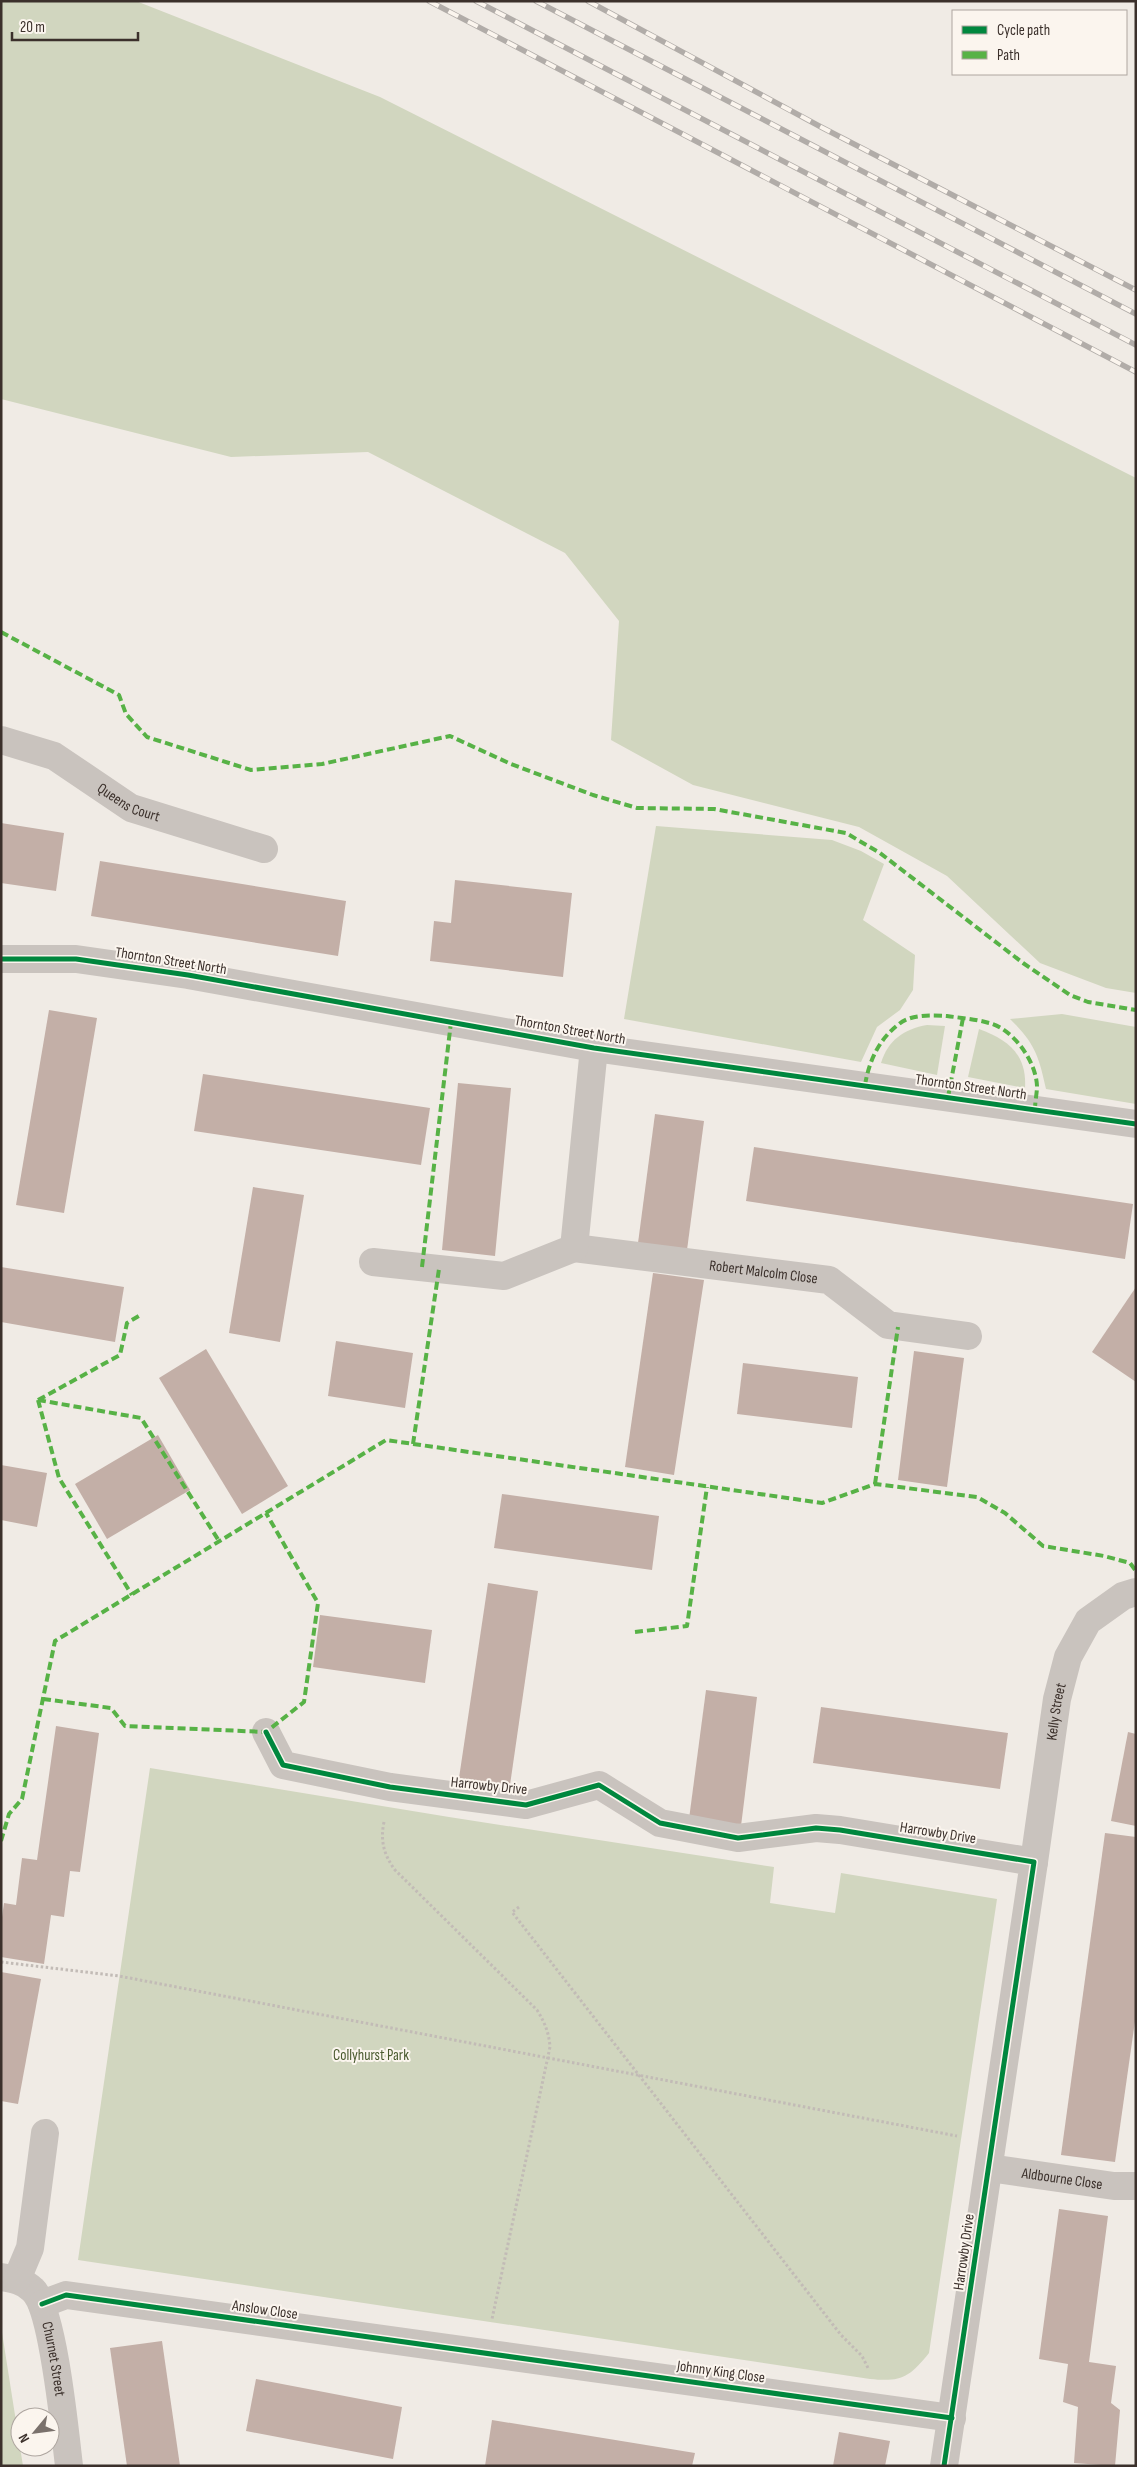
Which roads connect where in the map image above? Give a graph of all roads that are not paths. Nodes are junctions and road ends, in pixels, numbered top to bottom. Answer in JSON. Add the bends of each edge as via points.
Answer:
{"nodes":[{"id":1,"x":1,"y":740,"type":"edge"},
{"id":2,"x":264,"y":849,"type":"dead end"},
{"id":3,"x":1,"y":959,"type":"edge"},
{"id":4,"x":594,"y":1048,"type":"junction"},
{"id":5,"x":1136,"y":1124,"type":"edge"},
{"id":6,"x":574,"y":1248,"type":"junction"},
{"id":7,"x":373,"y":1262,"type":"dead end"},
{"id":8,"x":968,"y":1336,"type":"dead end"},
{"id":9,"x":1136,"y":1592,"type":"edge"},
{"id":10,"x":266,"y":1732,"type":"dead end"},
{"id":11,"x":1034,"y":1862,"type":"junction"},
{"id":12,"x":45,"y":2133,"type":"dead end"},
{"id":13,"x":989,"y":2168,"type":"junction"},
{"id":14,"x":1136,"y":2186,"type":"edge"},
{"id":15,"x":9,"y":2278,"type":"edge"},
{"id":16,"x":42,"y":2304,"type":"junction"},
{"id":17,"x":485,"y":2352,"type":"joint"},
{"id":18,"x":952,"y":2418,"type":"junction"},
{"id":19,"x":70,"y":2466,"type":"edge"},
{"id":20,"x":944,"y":2466,"type":"edge"}],
"edges":[{"from":1,"to":2,"type":"street","name":"Queens Court","via":[[54,756],[131,808]]},
{"from":3,"to":4,"type":"street","name":"Thornton Street North","via":[[76,959],[188,975]]},
{"from":4,"to":5,"type":"street","name":"Thornton Street North"},
{"from":4,"to":6,"type":"street"},
{"from":6,"to":7,"type":"street","name":"Robert Malcolm Close","via":[[504,1276]]},
{"from":6,"to":8,"type":"street","name":"Robert Malcolm Close","via":[[829,1280],[888,1326]]},
{"from":9,"to":11,"type":"street","name":"Kelly Street","via":[[1122,1596],[1088,1621],[1068,1657],[1057,1699]]},
{"from":10,"to":11,"type":"street","name":"Harrowby Drive","via":[[283,1765],[390,1787],[526,1805],[599,1785],[660,1823],[738,1838],[816,1828]]},
{"from":11,"to":13,"type":"street","name":"Harrowby Drive"},
{"from":12,"to":15,"type":"street","via":[[30,2248]]},
{"from":13,"to":14,"type":"street","name":"Aldbourne Close","via":[[1114,2186]]},
{"from":13,"to":18,"type":"street","name":"Harrowby Drive"},
{"from":15,"to":16,"type":"street","name":"Churnet Street","via":[[33,2290]]},
{"from":16,"to":17,"type":"street","name":"Anslow Close","via":[[66,2295]]},
{"from":16,"to":19,"type":"street","name":"Churnet Street","via":[[50,2333]]},
{"from":17,"to":18,"type":"street","name":"Johnny King Close"},
{"from":18,"to":20,"type":"street","name":"Harrowby Drive"}]}
